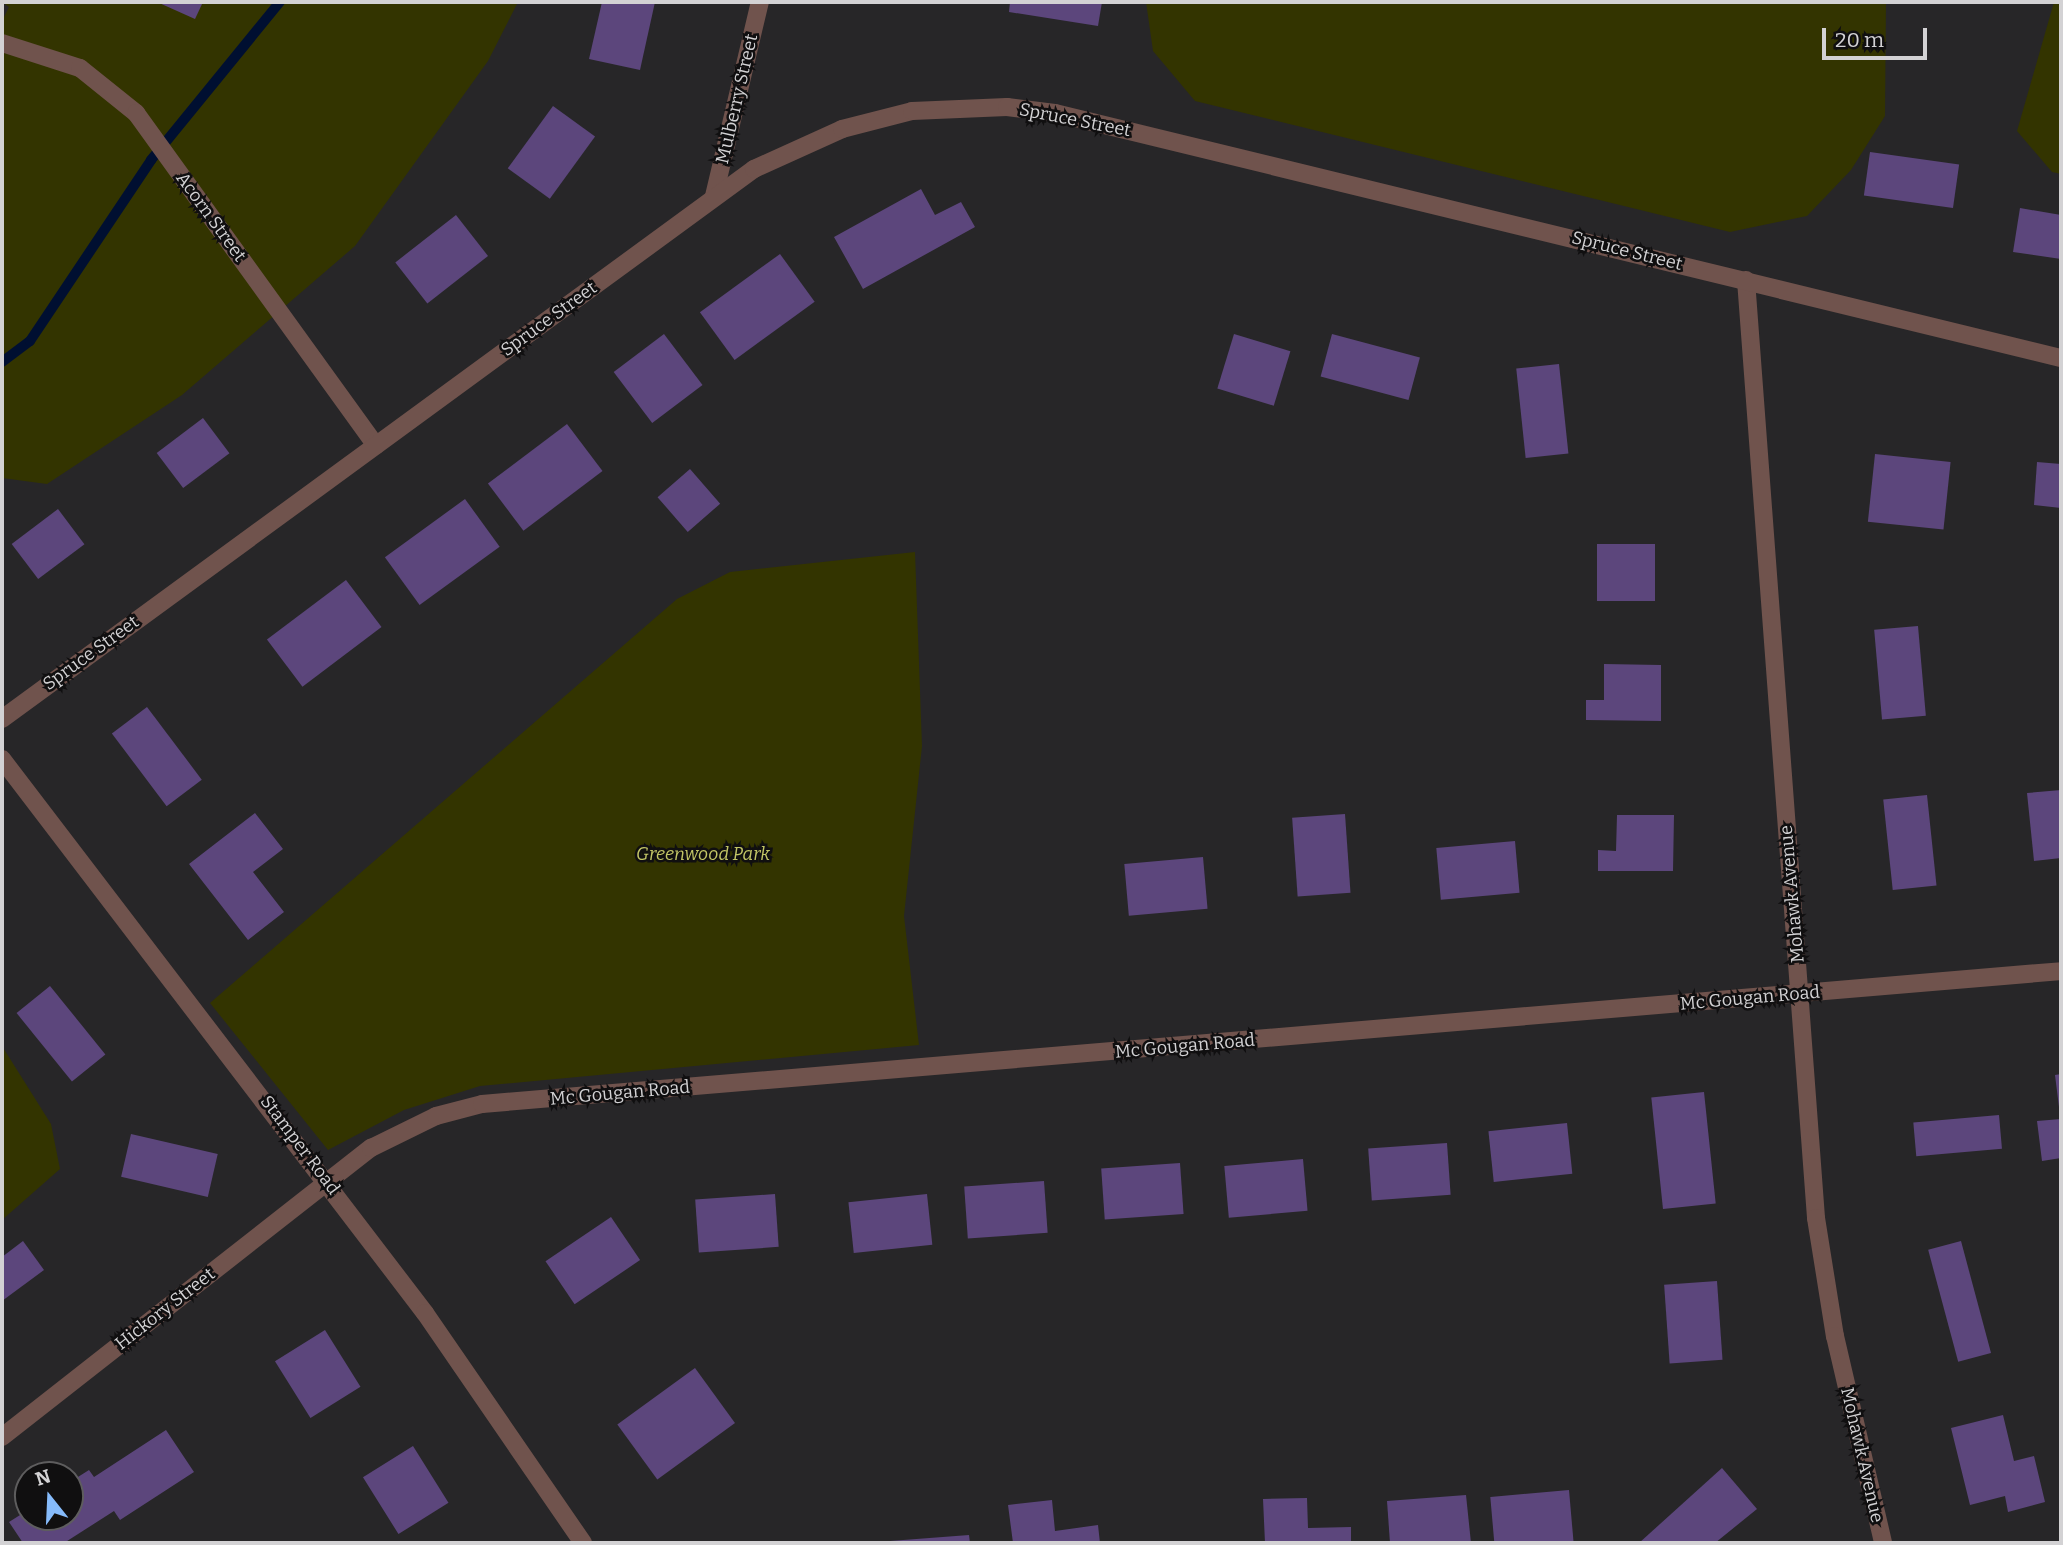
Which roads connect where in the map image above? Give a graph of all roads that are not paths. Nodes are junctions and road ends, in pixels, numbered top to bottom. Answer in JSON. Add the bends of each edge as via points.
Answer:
{"nodes":[{"id":1,"x":760,"y":2,"type":"edge"},
{"id":2,"x":2,"y":43,"type":"edge"},
{"id":3,"x":714,"y":196,"type":"junction"},
{"id":4,"x":1746,"y":280,"type":"junction"},
{"id":5,"x":2061,"y":358,"type":"edge"},
{"id":6,"x":376,"y":446,"type":"junction"},
{"id":7,"x":2,"y":719,"type":"edge"},
{"id":8,"x":2,"y":759,"type":"edge"},
{"id":9,"x":2061,"y":971,"type":"edge"},
{"id":10,"x":1800,"y":994,"type":"junction"},
{"id":11,"x":328,"y":1181,"type":"junction"},
{"id":12,"x":2,"y":1437,"type":"edge"},
{"id":13,"x":583,"y":1543,"type":"edge"},
{"id":14,"x":1883,"y":1543,"type":"edge"}],
"edges":[{"from":1,"to":3,"type":"street","name":"Mulberry Street"},
{"from":2,"to":6,"type":"street","name":"Acorn Street","via":[[79,68],[136,113]]},
{"from":3,"to":4,"type":"street","name":"Spruce Street","via":[[754,169],[842,129],[912,111],[1007,107],[1069,116]]},
{"from":3,"to":6,"type":"street","name":"Spruce Street"},
{"from":4,"to":5,"type":"street","name":"Spruce Street"},
{"from":4,"to":10,"type":"street","name":"Mohawk Avenue"},
{"from":6,"to":7,"type":"street","name":"Spruce Street"},
{"from":8,"to":11,"type":"street","name":"Stamper Road"},
{"from":9,"to":10,"type":"street","name":"Mc Gougan Road"},
{"from":10,"to":11,"type":"street","name":"Mc Gougan Road","via":[[482,1104],[392,1136]]},
{"from":10,"to":14,"type":"street","name":"Mohawk Avenue","via":[[1816,1218],[1835,1336]]},
{"from":11,"to":12,"type":"street","name":"Hickory Street"},
{"from":11,"to":13,"type":"street","name":"Stamper Road"}]}
